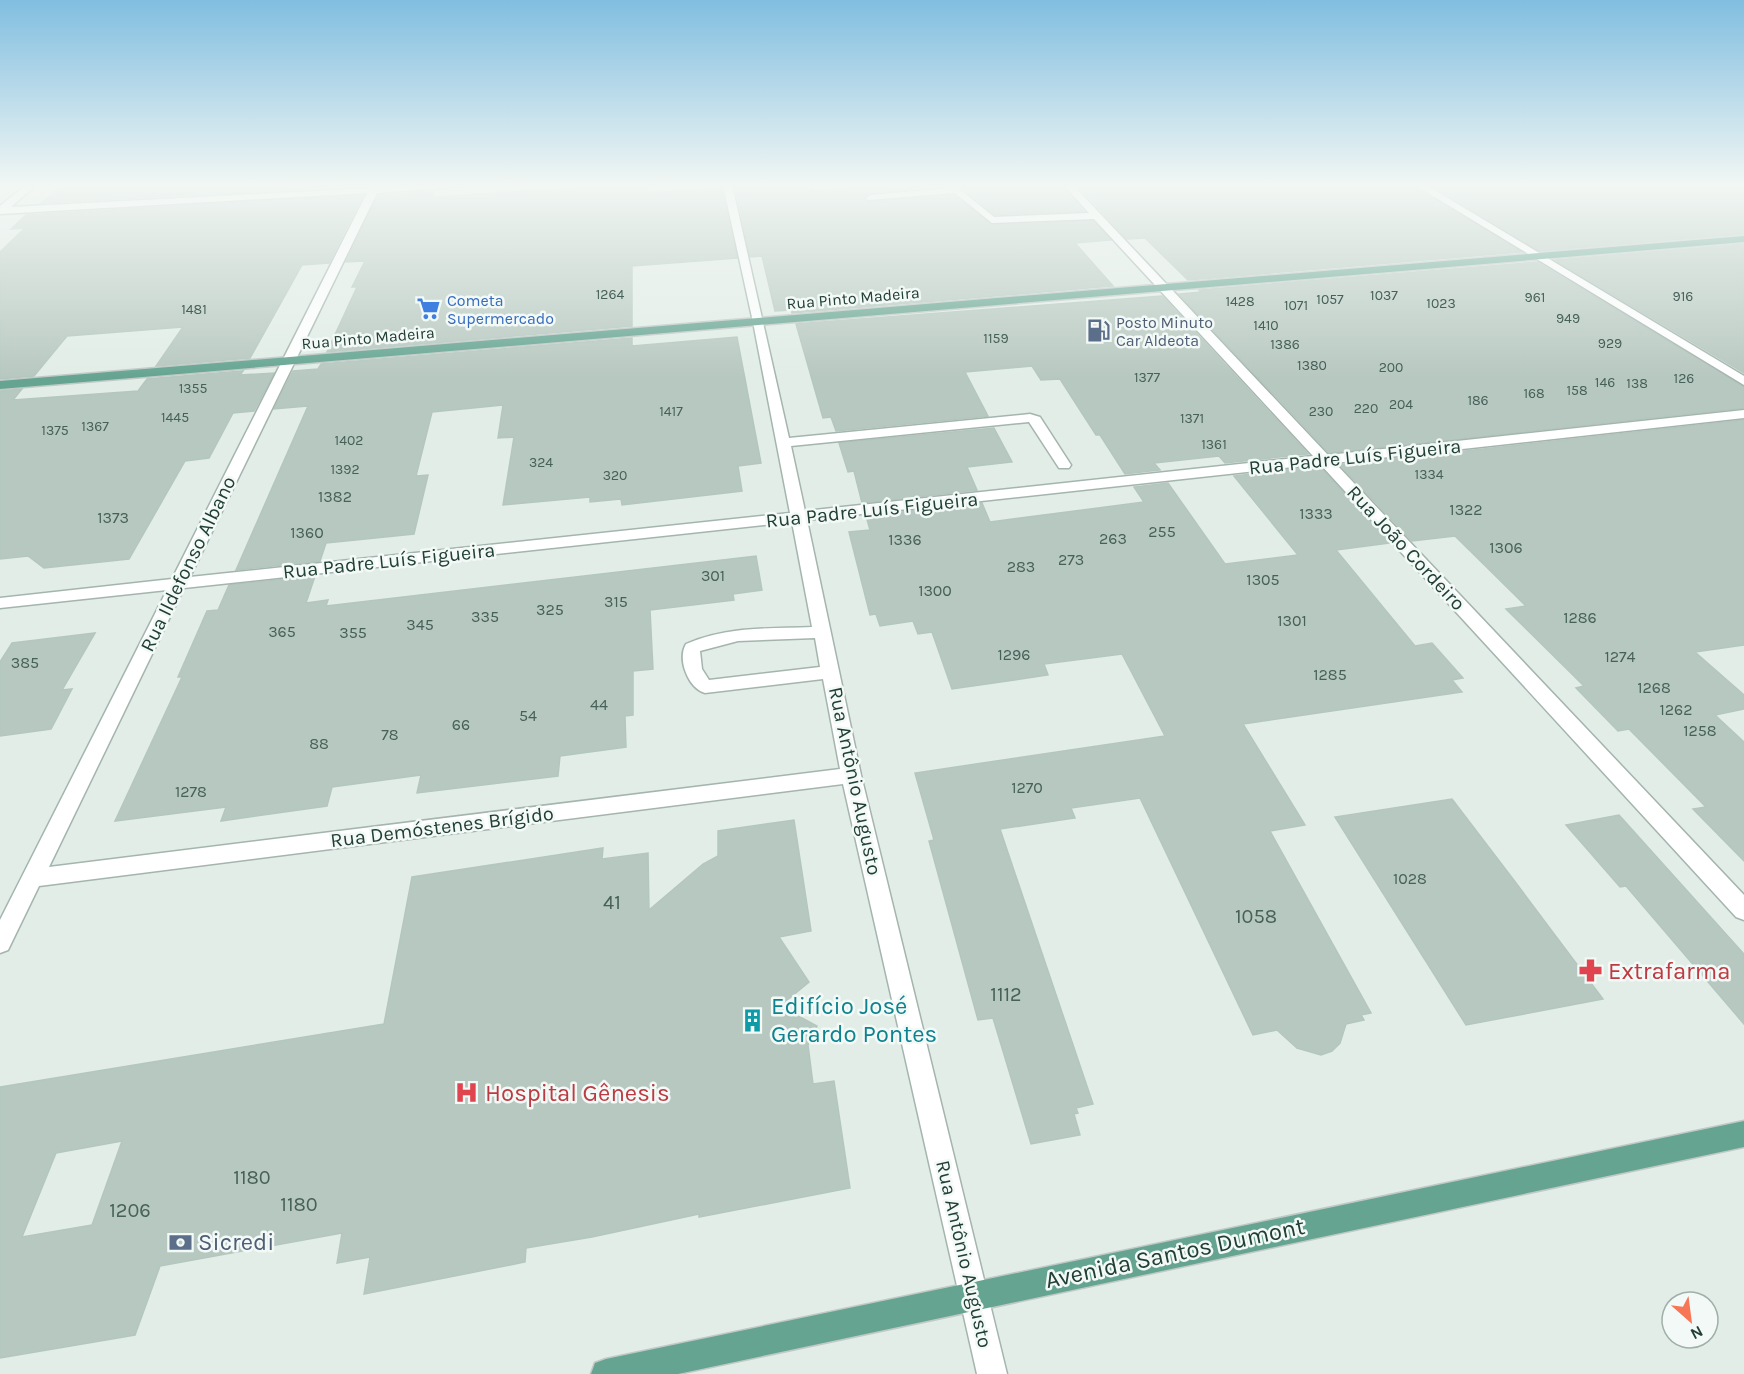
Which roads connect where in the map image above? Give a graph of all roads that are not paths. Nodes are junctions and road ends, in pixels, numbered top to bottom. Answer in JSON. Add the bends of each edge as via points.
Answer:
{"nodes":[{"id":1,"x":344,"y":249,"type":"edge"},
{"id":2,"x":742,"y":249,"type":"edge"},
{"id":3,"x":1127,"y":249,"type":"edge"},
{"id":4,"x":1527,"y":249,"type":"edge"},
{"id":5,"x":1622,"y":249,"type":"edge"},
{"id":6,"x":1539,"y":256,"type":"junction"},
{"id":7,"x":1164,"y":288,"type":"junction"},
{"id":8,"x":759,"y":322,"type":"junction"},
{"id":9,"x":288,"y":361,"type":"junction"},
{"id":10,"x":1744,"y":381,"type":"edge"},
{"id":11,"x":0,"y":385,"type":"edge"},
{"id":12,"x":1744,"y":414,"type":"edge"},
{"id":13,"x":783,"y":443,"type":"junction"},
{"id":14,"x":1323,"y":460,"type":"junction"},
{"id":15,"x":1064,"y":465,"type":"dead end"},
{"id":16,"x":797,"y":519,"type":"junction"},
{"id":17,"x":179,"y":583,"type":"junction"},
{"id":18,"x":0,"y":603,"type":"edge"},
{"id":19,"x":823,"y":632,"type":"junction"},
{"id":20,"x":831,"y":672,"type":"junction"},
{"id":21,"x":852,"y":775,"type":"junction"},
{"id":22,"x":33,"y":878,"type":"junction"},
{"id":23,"x":1744,"y":910,"type":"edge"},
{"id":24,"x":0,"y":943,"type":"edge"},
{"id":25,"x":1744,"y":1134,"type":"edge"},
{"id":26,"x":974,"y":1294,"type":"junction"},
{"id":27,"x":606,"y":1374,"type":"edge"},
{"id":28,"x":992,"y":1374,"type":"edge"}],
"edges":[{"from":1,"to":9,"type":"street","name":"Rua Ildefonso Albano"},
{"from":2,"to":8,"type":"street","name":"Rua Antônio Augusto"},
{"from":3,"to":7,"type":"street","name":"Rua João Cordeiro"},
{"from":4,"to":6,"type":"street"},
{"from":5,"to":6,"type":"main road","name":"Rua Pinto Madeira"},
{"from":6,"to":7,"type":"main road","name":"Rua Pinto Madeira"},
{"from":6,"to":10,"type":"street"},
{"from":7,"to":8,"type":"main road","name":"Rua Pinto Madeira"},
{"from":7,"to":14,"type":"street","name":"Rua João Cordeiro"},
{"from":8,"to":9,"type":"main road","name":"Rua Pinto Madeira"},
{"from":8,"to":13,"type":"street","name":"Rua Antônio Augusto"},
{"from":9,"to":11,"type":"main road","name":"Rua Pinto Madeira"},
{"from":9,"to":17,"type":"street","name":"Rua Ildefonso Albano"},
{"from":12,"to":14,"type":"street","name":"Rua Padre Luís Figueira"},
{"from":13,"to":15,"type":"street","via":[[1030,418]]},
{"from":13,"to":16,"type":"street","name":"Rua Antônio Augusto"},
{"from":14,"to":16,"type":"street","name":"Rua Padre Luís Figueira"},
{"from":14,"to":23,"type":"street","name":"Rua João Cordeiro"},
{"from":16,"to":17,"type":"street","name":"Rua Padre Luís Figueira"},
{"from":16,"to":19,"type":"street","name":"Rua Antônio Augusto"},
{"from":17,"to":18,"type":"street","name":"Rua Padre Luís Figueira"},
{"from":17,"to":22,"type":"street","name":"Rua Ildefonso Albano"},
{"from":19,"to":20,"type":"street","name":"Rua Antônio Augusto"},
{"from":19,"to":20,"type":"street","via":[[707,640],[692,648],[690,662],[705,687]]},
{"from":20,"to":21,"type":"street","name":"Rua Antônio Augusto"},
{"from":21,"to":22,"type":"street","name":"Rua Demóstenes Brígido"},
{"from":21,"to":26,"type":"street","name":"Rua Antônio Augusto"},
{"from":22,"to":24,"type":"street","name":"Rua Ildefonso Albano"},
{"from":25,"to":26,"type":"main road","name":"Avenida Santos Dumont"},
{"from":26,"to":27,"type":"main road","name":"Avenida Santos Dumont"},
{"from":26,"to":28,"type":"street","name":"Rua Antônio Augusto"}]}
